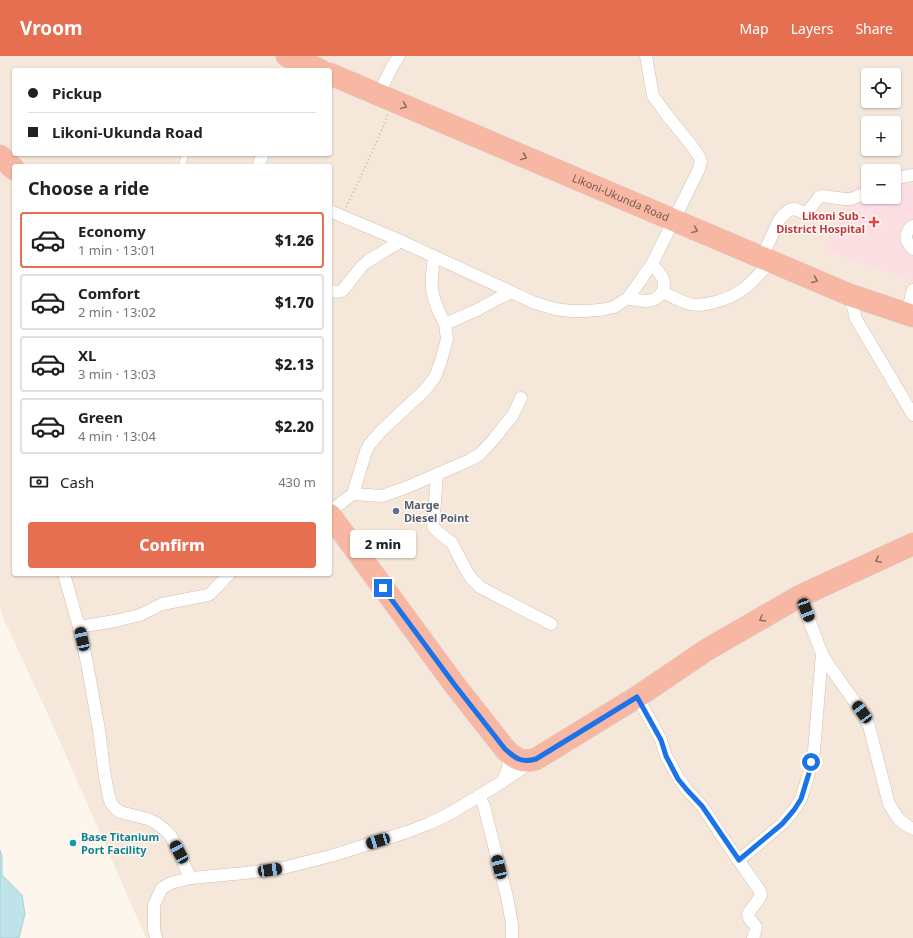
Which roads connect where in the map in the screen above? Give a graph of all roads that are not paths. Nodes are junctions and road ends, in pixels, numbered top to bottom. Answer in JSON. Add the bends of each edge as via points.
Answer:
{"nodes":[{"id":1,"x":398,"y":56,"type":"edge"},
{"id":2,"x":646,"y":56,"type":"edge"},
{"id":3,"x":332,"y":75,"type":"edge"},
{"id":4,"x":386,"y":98,"type":"junction"},
{"id":5,"x":0,"y":156,"type":"edge"},
{"id":6,"x":12,"y":167,"type":"edge"},
{"id":7,"x":913,"y":175,"type":"edge"},
{"id":8,"x":901,"y":177,"type":"edge"},
{"id":9,"x":861,"y":194,"type":"edge"},
{"id":10,"x":332,"y":212,"type":"edge"},
{"id":11,"x":673,"y":221,"type":"junction"},
{"id":12,"x":913,"y":226,"type":"edge"},
{"id":13,"x":402,"y":241,"type":"junction"},
{"id":14,"x":913,"y":249,"type":"edge"},
{"id":15,"x":434,"y":256,"type":"junction"},
{"id":16,"x":766,"y":259,"type":"junction"},
{"id":17,"x":652,"y":264,"type":"junction"},
{"id":18,"x":913,"y":290,"type":"edge"},
{"id":19,"x":332,"y":291,"type":"edge"},
{"id":20,"x":512,"y":292,"type":"junction"},
{"id":21,"x":662,"y":292,"type":"junction"},
{"id":22,"x":850,"y":295,"type":"junction"},
{"id":23,"x":628,"y":298,"type":"junction"},
{"id":24,"x":910,"y":315,"type":"edge"},
{"id":25,"x":446,"y":324,"type":"junction"},
{"id":26,"x":521,"y":398,"type":"dead end"},
{"id":27,"x":913,"y":415,"type":"edge"},
{"id":28,"x":437,"y":474,"type":"junction"},
{"id":29,"x":353,"y":494,"type":"junction"},
{"id":30,"x":332,"y":510,"type":"edge"},
{"id":31,"x":332,"y":518,"type":"edge"},
{"id":32,"x":913,"y":544,"type":"edge"},
{"id":33,"x":65,"y":576,"type":"edge"},
{"id":34,"x":227,"y":576,"type":"edge"},
{"id":35,"x":800,"y":596,"type":"junction"},
{"id":36,"x":550,"y":624,"type":"dead end"},
{"id":37,"x":80,"y":627,"type":"junction"},
{"id":38,"x":822,"y":654,"type":"junction"},
{"id":39,"x":637,"y":697,"type":"junction"},
{"id":40,"x":505,"y":749,"type":"junction"},
{"id":41,"x":536,"y":759,"type":"junction"},
{"id":42,"x":502,"y":782,"type":"junction"},
{"id":43,"x":478,"y":796,"type":"junction"},
{"id":44,"x":913,"y":829,"type":"edge"},
{"id":45,"x":739,"y":860,"type":"junction"},
{"id":46,"x":191,"y":878,"type":"junction"},
{"id":47,"x":156,"y":938,"type":"edge"},
{"id":48,"x":512,"y":938,"type":"edge"},
{"id":49,"x":753,"y":938,"type":"edge"}],
"edges":[{"from":1,"to":4,"type":"street","via":[[393,65]]},
{"from":2,"to":11,"type":"street","via":[[653,96],[692,146],[701,162]]},
{"from":3,"to":4,"type":"highway","name":"Likoni-Ukunda Road"},
{"from":4,"to":11,"type":"highway","name":"Likoni-Ukunda Road","one_way":true},
{"from":5,"to":6,"type":"highway"},
{"from":7,"to":8,"type":"street"},
{"from":9,"to":16,"type":"street","via":[[845,199],[822,196],[807,213],[792,209],[779,220]]},
{"from":10,"to":13,"type":"street"},
{"from":11,"to":16,"type":"highway","name":"Likoni-Ukunda Road","one_way":true},
{"from":11,"to":17,"type":"street"},
{"from":12,"to":14,"type":"street","via":[[907,232],[907,241]]},
{"from":13,"to":15,"type":"street"},
{"from":13,"to":19,"type":"street","via":[[362,266],[343,290],[335,293]]},
{"from":15,"to":20,"type":"street"},
{"from":15,"to":25,"type":"street","via":[[432,288]]},
{"from":16,"to":21,"type":"street","via":[[749,285],[738,294],[724,300],[700,305],[690,304]]},
{"from":16,"to":22,"type":"highway","name":"Likoni-Ukunda Road","one_way":true},
{"from":17,"to":21,"type":"street","via":[[663,280]]},
{"from":17,"to":23,"type":"street"},
{"from":18,"to":24,"type":"street"},
{"from":20,"to":23,"type":"street","via":[[535,303],[570,311],[614,307]]},
{"from":20,"to":25,"type":"street"},
{"from":21,"to":23,"type":"street","via":[[647,301]]},
{"from":22,"to":24,"type":"highway","name":"Likoni-Ukunda Road"},
{"from":22,"to":27,"type":"street","via":[[856,319]]},
{"from":25,"to":29,"type":"street","via":[[447,339],[435,377],[370,444]]},
{"from":26,"to":28,"type":"street","via":[[513,415],[480,454]]},
{"from":28,"to":29,"type":"street","via":[[382,496]]},
{"from":28,"to":36,"type":"street","via":[[433,527],[452,543],[467,572],[480,587]]},
{"from":29,"to":30,"type":"street"},
{"from":31,"to":40,"type":"highway"},
{"from":32,"to":35,"type":"highway","one_way":true},
{"from":33,"to":37,"type":"street"},
{"from":34,"to":37,"type":"street","via":[[208,595],[162,604],[140,615]]},
{"from":35,"to":38,"type":"street"},
{"from":35,"to":39,"type":"highway","one_way":true,"via":[[708,649]]},
{"from":37,"to":46,"type":"street","via":[[111,803],[120,812],[148,819],[165,830],[171,836]]},
{"from":38,"to":44,"type":"street","via":[[869,726],[888,804],[897,817]]},
{"from":38,"to":45,"type":"street","via":[[814,751],[801,799],[782,824]]},
{"from":39,"to":41,"type":"highway"},
{"from":39,"to":45,"type":"street","via":[[661,740],[678,779],[702,806]]},
{"from":40,"to":41,"type":"highway","via":[[522,761]]},
{"from":40,"to":42,"type":"street","via":[[509,765]]},
{"from":41,"to":42,"type":"street"},
{"from":42,"to":43,"type":"street"},
{"from":43,"to":46,"type":"street","via":[[428,824],[334,855],[283,868]]},
{"from":43,"to":48,"type":"street","via":[[484,806],[507,897]]},
{"from":45,"to":49,"type":"street","via":[[760,891],[760,897],[748,914],[756,926]]},
{"from":46,"to":47,"type":"street","via":[[172,882],[162,888],[154,905]]}]}
